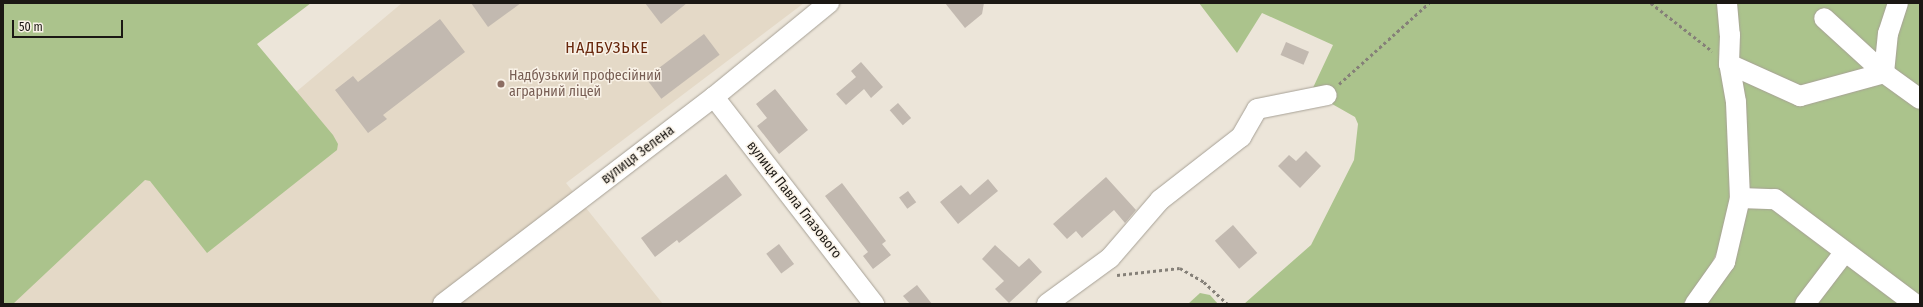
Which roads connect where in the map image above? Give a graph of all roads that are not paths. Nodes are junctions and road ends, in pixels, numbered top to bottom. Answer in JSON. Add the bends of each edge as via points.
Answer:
{"nodes":[{"id":1,"x":1727,"y":3,"type":"edge"},
{"id":2,"x":1898,"y":3,"type":"edge"},
{"id":3,"x":825,"y":4,"type":"edge"},
{"id":4,"x":1824,"y":18,"type":"dead end"},
{"id":5,"x":1729,"y":64,"type":"junction"},
{"id":6,"x":1884,"y":73,"type":"junction"},
{"id":7,"x":1327,"y":95,"type":"road end"},
{"id":8,"x":714,"y":96,"type":"junction"},
{"id":9,"x":1920,"y":99,"type":"edge"},
{"id":10,"x":1740,"y":198,"type":"junction"},
{"id":11,"x":1844,"y":253,"type":"junction"},
{"id":12,"x":443,"y":304,"type":"edge"},
{"id":13,"x":874,"y":304,"type":"edge"},
{"id":14,"x":1047,"y":304,"type":"edge"},
{"id":15,"x":1695,"y":304,"type":"edge"},
{"id":16,"x":1805,"y":304,"type":"edge"},
{"id":17,"x":1915,"y":304,"type":"edge"}],
"edges":[{"from":1,"to":5,"type":"street"},
{"from":2,"to":6,"type":"street","via":[[1888,33]]},
{"from":3,"to":8,"type":"street","name":"вулиця Зелена"},
{"from":4,"to":6,"type":"street"},
{"from":5,"to":6,"type":"street","via":[[1800,96]]},
{"from":5,"to":10,"type":"street","via":[[1736,102]]},
{"from":6,"to":9,"type":"street"},
{"from":7,"to":14,"type":"street","via":[[1257,109],[1241,137],[1160,200],[1110,258]]},
{"from":8,"to":12,"type":"street","name":"вулиця Зелена"},
{"from":8,"to":13,"type":"street","name":"вулиця Павла Глазового"},
{"from":10,"to":11,"type":"street","via":[[1775,199]]},
{"from":10,"to":15,"type":"street","via":[[1725,262]]},
{"from":11,"to":16,"type":"street"},
{"from":11,"to":17,"type":"street"}]}
